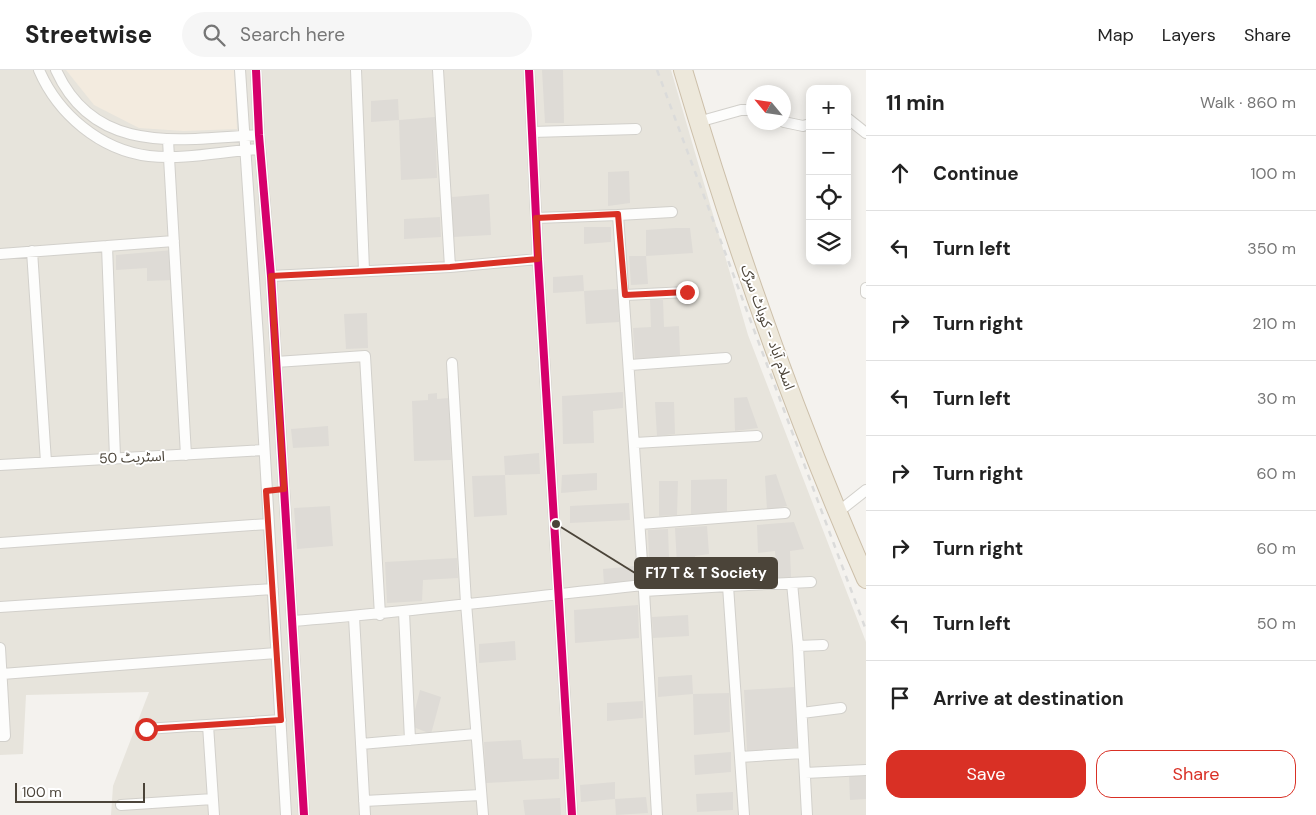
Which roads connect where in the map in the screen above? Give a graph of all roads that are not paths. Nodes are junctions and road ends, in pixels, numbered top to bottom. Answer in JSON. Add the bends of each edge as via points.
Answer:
{"nodes":[{"id":1,"x":39,"y":70,"type":"edge"},
{"id":2,"x":56,"y":70,"type":"edge"},
{"id":3,"x":240,"y":70,"type":"edge"},
{"id":4,"x":256,"y":70,"type":"edge"},
{"id":5,"x":356,"y":70,"type":"edge"},
{"id":6,"x":438,"y":70,"type":"edge"},
{"id":7,"x":529,"y":70,"type":"edge"},
{"id":8,"x":683,"y":70,"type":"edge"},
{"id":9,"x":746,"y":110,"type":"edge"},
{"id":10,"x":851,"y":121,"type":"edge"},
{"id":11,"x":698,"y":122,"type":"junction"},
{"id":12,"x":791,"y":123,"type":"edge"},
{"id":13,"x":806,"y":125,"type":"edge"},
{"id":14,"x":636,"y":129,"type":"dead end"},
{"id":15,"x":532,"y":132,"type":"junction"},
{"id":16,"x":866,"y":132,"type":"edge"},
{"id":17,"x":258,"y":135,"type":"junction"},
{"id":18,"x":244,"y":136,"type":"junction"},
{"id":19,"x":168,"y":140,"type":"junction"},
{"id":20,"x":244,"y":150,"type":"junction"},
{"id":21,"x":260,"y":150,"type":"junction"},
{"id":22,"x":169,"y":156,"type":"junction"},
{"id":23,"x":672,"y":212,"type":"dead end"},
{"id":24,"x":618,"y":214,"type":"junction"},
{"id":25,"x":536,"y":218,"type":"junction"},
{"id":26,"x":174,"y":241,"type":"junction"},
{"id":27,"x":107,"y":246,"type":"junction"},
{"id":28,"x":32,"y":251,"type":"junction"},
{"id":29,"x":0,"y":254,"type":"edge"},
{"id":30,"x":538,"y":259,"type":"junction"},
{"id":31,"x":450,"y":267,"type":"junction"},
{"id":32,"x":364,"y":270,"type":"junction"},
{"id":33,"x":271,"y":276,"type":"junction"},
{"id":34,"x":866,"y":288,"type":"edge"},
{"id":35,"x":687,"y":292,"type":"dead end"},
{"id":36,"x":866,"y":294,"type":"edge"},
{"id":37,"x":625,"y":295,"type":"junction"},
{"id":38,"x":726,"y":358,"type":"dead end"},
{"id":39,"x":276,"y":362,"type":"junction"},
{"id":40,"x":452,"y":363,"type":"dead end"},
{"id":41,"x":630,"y":365,"type":"junction"},
{"id":42,"x":757,"y":436,"type":"dead end"},
{"id":43,"x":635,"y":443,"type":"junction"},
{"id":44,"x":264,"y":450,"type":"junction"},
{"id":45,"x":186,"y":455,"type":"junction"},
{"id":46,"x":115,"y":457,"type":"junction"},
{"id":47,"x":46,"y":462,"type":"junction"},
{"id":48,"x":0,"y":465,"type":"edge"},
{"id":49,"x":284,"y":489,"type":"junction"},
{"id":50,"x":866,"y":490,"type":"edge"},
{"id":51,"x":266,"y":491,"type":"junction"},
{"id":52,"x":785,"y":513,"type":"dead end"},
{"id":53,"x":837,"y":513,"type":"junction"},
{"id":54,"x":268,"y":524,"type":"junction"},
{"id":55,"x":640,"y":524,"type":"junction"},
{"id":56,"x":0,"y":542,"type":"edge"},
{"id":57,"x":866,"y":579,"type":"edge"},
{"id":58,"x":811,"y":582,"type":"dead end"},
{"id":59,"x":792,"y":583,"type":"junction"},
{"id":60,"x":728,"y":586,"type":"junction"},
{"id":61,"x":644,"y":588,"type":"junction"},
{"id":62,"x":273,"y":589,"type":"junction"},
{"id":63,"x":558,"y":594,"type":"junction"},
{"id":64,"x":466,"y":603,"type":"junction"},
{"id":65,"x":0,"y":607,"type":"edge"},
{"id":66,"x":404,"y":612,"type":"junction"},
{"id":67,"x":380,"y":615,"type":"junction"},
{"id":68,"x":354,"y":617,"type":"junction"},
{"id":69,"x":293,"y":621,"type":"junction"},
{"id":70,"x":823,"y":645,"type":"dead end"},
{"id":71,"x":798,"y":646,"type":"junction"},
{"id":72,"x":0,"y":648,"type":"edge"},
{"id":73,"x":276,"y":653,"type":"junction"},
{"id":74,"x":2,"y":674,"type":"junction"},
{"id":75,"x":841,"y":708,"type":"dead end"},
{"id":76,"x":802,"y":713,"type":"junction"},
{"id":77,"x":281,"y":720,"type":"junction"},
{"id":78,"x":208,"y":724,"type":"junction"},
{"id":79,"x":146,"y":729,"type":"dead end"},
{"id":80,"x":476,"y":734,"type":"junction"},
{"id":81,"x":0,"y":736,"type":"edge"},
{"id":82,"x":410,"y":740,"type":"junction"},
{"id":83,"x":361,"y":744,"type":"junction"},
{"id":84,"x":803,"y":753,"type":"junction"},
{"id":85,"x":740,"y":757,"type":"junction"},
{"id":86,"x":866,"y":770,"type":"edge"},
{"id":87,"x":805,"y":774,"type":"junction"},
{"id":88,"x":481,"y":795,"type":"junction"},
{"id":89,"x":213,"y":799,"type":"junction"},
{"id":90,"x":364,"y":801,"type":"junction"},
{"id":91,"x":121,"y":805,"type":"dead end"},
{"id":92,"x":214,"y":815,"type":"edge"},
{"id":93,"x":286,"y":815,"type":"edge"},
{"id":94,"x":304,"y":815,"type":"edge"},
{"id":95,"x":365,"y":815,"type":"edge"},
{"id":96,"x":483,"y":815,"type":"edge"},
{"id":97,"x":572,"y":815,"type":"edge"},
{"id":98,"x":657,"y":815,"type":"edge"},
{"id":99,"x":744,"y":815,"type":"edge"},
{"id":100,"x":807,"y":815,"type":"edge"}],
"edges":[{"from":1,"to":22,"type":"street","via":[[66,114],[90,132],[130,151],[149,156]]},
{"from":2,"to":19,"type":"street","via":[[81,106],[98,119],[113,128],[150,139]]},
{"from":3,"to":18,"type":"street"},
{"from":4,"to":17,"type":"street"},
{"from":5,"to":32,"type":"street"},
{"from":6,"to":31,"type":"street"},
{"from":7,"to":15,"type":"street"},
{"from":8,"to":11,"type":"highway","name":"اسلام آباد - کوہاٹ سڑک"},
{"from":9,"to":11,"type":"street"},
{"from":10,"to":16,"type":"street"},
{"from":11,"to":53,"type":"highway","name":"اسلام آباد - کوہاٹ سڑک","via":[[745,264]]},
{"from":12,"to":13,"type":"street"},
{"from":14,"to":15,"type":"street"},
{"from":15,"to":25,"type":"street"},
{"from":17,"to":18,"type":"street"},
{"from":17,"to":21,"type":"street"},
{"from":18,"to":19,"type":"street"},
{"from":18,"to":20,"type":"street"},
{"from":19,"to":22,"type":"street"},
{"from":20,"to":21,"type":"street"},
{"from":20,"to":22,"type":"street"},
{"from":20,"to":44,"type":"street"},
{"from":21,"to":33,"type":"street"},
{"from":22,"to":26,"type":"street"},
{"from":23,"to":24,"type":"street"},
{"from":24,"to":25,"type":"street"},
{"from":24,"to":37,"type":"street"},
{"from":25,"to":30,"type":"street"},
{"from":26,"to":27,"type":"street"},
{"from":26,"to":45,"type":"street"},
{"from":27,"to":28,"type":"street"},
{"from":27,"to":46,"type":"street"},
{"from":28,"to":29,"type":"street"},
{"from":28,"to":47,"type":"street"},
{"from":30,"to":31,"type":"street"},
{"from":30,"to":63,"type":"street"},
{"from":31,"to":32,"type":"street"},
{"from":32,"to":33,"type":"street"},
{"from":33,"to":39,"type":"street"},
{"from":34,"to":36,"type":"street"},
{"from":35,"to":37,"type":"street"},
{"from":37,"to":41,"type":"street"},
{"from":38,"to":41,"type":"street"},
{"from":39,"to":49,"type":"street"},
{"from":39,"to":67,"type":"street","via":[[365,356]]},
{"from":40,"to":64,"type":"street"},
{"from":41,"to":43,"type":"street"},
{"from":42,"to":43,"type":"street"},
{"from":43,"to":55,"type":"street"},
{"from":44,"to":45,"type":"street","name":"اسٹریٹ 50"},
{"from":44,"to":51,"type":"street"},
{"from":45,"to":46,"type":"street","name":"اسٹریٹ 50"},
{"from":46,"to":47,"type":"street","name":"اسٹریٹ 50"},
{"from":47,"to":48,"type":"street","name":"اسٹریٹ 50"},
{"from":49,"to":51,"type":"street"},
{"from":49,"to":69,"type":"street"},
{"from":50,"to":53,"type":"street"},
{"from":51,"to":54,"type":"street"},
{"from":52,"to":55,"type":"street"},
{"from":53,"to":57,"type":"highway","name":"اسلام آباد - کوہاٹ سڑک"},
{"from":54,"to":56,"type":"street"},
{"from":54,"to":62,"type":"street"},
{"from":55,"to":61,"type":"street"},
{"from":58,"to":59,"type":"street"},
{"from":59,"to":60,"type":"street"},
{"from":59,"to":71,"type":"street"},
{"from":60,"to":61,"type":"street"},
{"from":60,"to":85,"type":"street"},
{"from":61,"to":63,"type":"street"},
{"from":61,"to":98,"type":"street"},
{"from":62,"to":65,"type":"street"},
{"from":62,"to":73,"type":"street"},
{"from":63,"to":64,"type":"street"},
{"from":63,"to":97,"type":"street"},
{"from":64,"to":66,"type":"street"},
{"from":64,"to":80,"type":"street"},
{"from":66,"to":67,"type":"street"},
{"from":66,"to":82,"type":"street"},
{"from":67,"to":68,"type":"street"},
{"from":68,"to":69,"type":"street"},
{"from":68,"to":83,"type":"street"},
{"from":69,"to":94,"type":"street"},
{"from":70,"to":71,"type":"street"},
{"from":71,"to":76,"type":"street"},
{"from":72,"to":74,"type":"street"},
{"from":73,"to":74,"type":"street"},
{"from":73,"to":77,"type":"street"},
{"from":74,"to":81,"type":"street","via":[[6,736]]},
{"from":75,"to":76,"type":"street"},
{"from":76,"to":84,"type":"street"},
{"from":77,"to":78,"type":"street"},
{"from":77,"to":93,"type":"street"},
{"from":78,"to":79,"type":"street"},
{"from":78,"to":89,"type":"street"},
{"from":80,"to":82,"type":"street"},
{"from":80,"to":88,"type":"street"},
{"from":82,"to":83,"type":"street"},
{"from":83,"to":90,"type":"street"},
{"from":84,"to":85,"type":"street"},
{"from":84,"to":87,"type":"street"},
{"from":85,"to":99,"type":"street"},
{"from":86,"to":87,"type":"street"},
{"from":87,"to":100,"type":"street"},
{"from":88,"to":90,"type":"street"},
{"from":88,"to":96,"type":"street"},
{"from":89,"to":91,"type":"street"},
{"from":89,"to":92,"type":"street"},
{"from":90,"to":95,"type":"street"}]}
